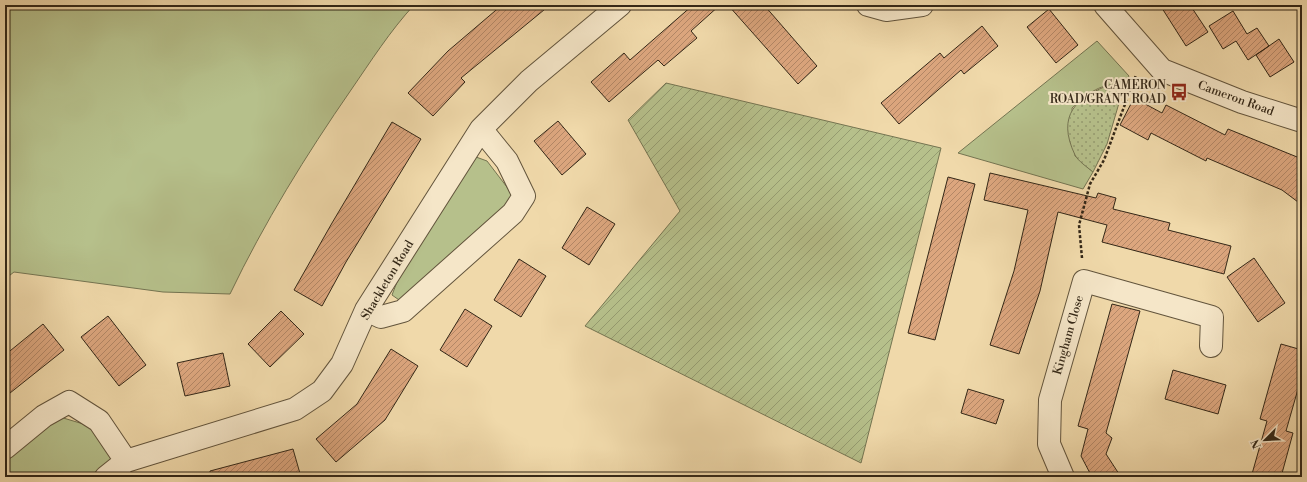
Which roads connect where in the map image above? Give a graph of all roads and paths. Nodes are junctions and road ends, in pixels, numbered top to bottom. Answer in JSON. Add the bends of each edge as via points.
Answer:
{"nodes":[{"id":1,"x":620,"y":5,"type":"edge"},
{"id":2,"x":868,"y":5,"type":"edge"},
{"id":3,"x":922,"y":5,"type":"edge"},
{"id":4,"x":1105,"y":5,"type":"edge"},
{"id":5,"x":1152,"y":58,"type":"junction"},
{"id":6,"x":1302,"y":122,"type":"edge"},
{"id":7,"x":481,"y":129,"type":"junction"},
{"id":8,"x":1084,"y":281,"type":"junction"},
{"id":9,"x":366,"y":310,"type":"junction"},
{"id":10,"x":1211,"y":346,"type":"dead end"},
{"id":11,"x":5,"y":448,"type":"edge"},
{"id":12,"x":126,"y":461,"type":"junction"},
{"id":13,"x":106,"y":477,"type":"edge"},
{"id":14,"x":1063,"y":477,"type":"edge"}],
"edges":[{"from":1,"to":7,"type":"street","name":"Shackleton Road","via":[[529,81]]},
{"from":2,"to":3,"type":"street","via":[[886,10]]},
{"from":4,"to":5,"type":"street","name":"Cameron Road"},
{"from":5,"to":6,"type":"street","name":"Cameron Road","via":[[1162,70],[1242,102]]},
{"from":5,"to":8,"type":"path","via":[[1134,77],[1104,160],[1090,184],[1080,225]]},
{"from":7,"to":9,"type":"street","name":"Shackleton Road"},
{"from":7,"to":9,"type":"street","via":[[507,162],[524,196],[513,213],[403,311],[380,317]]},
{"from":8,"to":10,"type":"street","name":"Kingham Close","via":[[1212,316]]},
{"from":8,"to":14,"type":"street","name":"Kingham Close","via":[[1050,400],[1049,444]]},
{"from":9,"to":12,"type":"street","name":"Shackleton Road","via":[[342,364],[322,391],[295,409]]},
{"from":11,"to":12,"type":"street","via":[[44,416],[70,402],[99,421]]},
{"from":12,"to":13,"type":"street","name":"Shackleton Road"}]}
